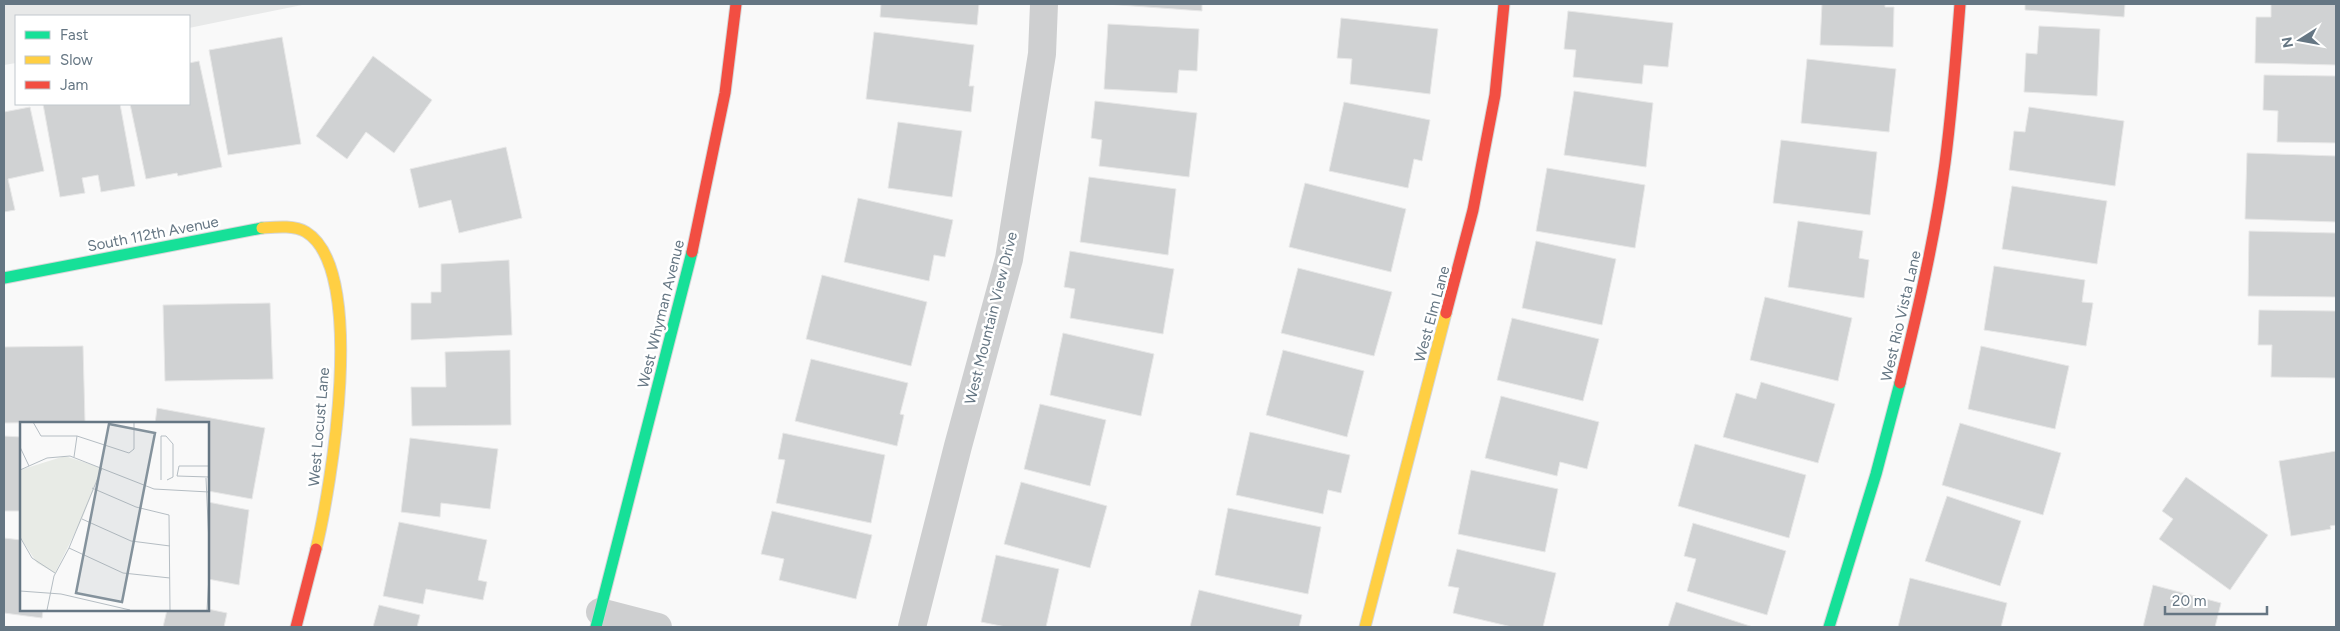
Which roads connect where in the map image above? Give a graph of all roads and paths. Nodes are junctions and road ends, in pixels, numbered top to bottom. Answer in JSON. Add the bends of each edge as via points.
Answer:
{"nodes":[{"id":1,"x":736,"y":4,"type":"edge"},
{"id":2,"x":1044,"y":4,"type":"edge"},
{"id":3,"x":1504,"y":4,"type":"edge"},
{"id":4,"x":1960,"y":4,"type":"edge"},
{"id":5,"x":308,"y":233,"type":"joint"},
{"id":6,"x":4,"y":278,"type":"edge"},
{"id":7,"x":598,"y":619,"type":"edge"},
{"id":8,"x":296,"y":627,"type":"edge"},
{"id":9,"x":658,"y":627,"type":"edge"},
{"id":10,"x":912,"y":627,"type":"edge"},
{"id":11,"x":1365,"y":627,"type":"edge"},
{"id":12,"x":1829,"y":627,"type":"edge"}],
"edges":[{"from":1,"to":7,"type":"street","name":"West Whyman Avenue","via":[[724,92],[700,220]]},
{"from":2,"to":10,"type":"street","name":"West Mountain View Drive","via":[[1042,54],[1009,258]]},
{"from":3,"to":11,"type":"street","name":"West Elm Lane","via":[[1495,95],[1473,210]]},
{"from":4,"to":12,"type":"street","name":"West Rio Vista Lane","via":[[1950,131],[1925,280],[1890,430]]},
{"from":5,"to":6,"type":"street","name":"South 112th Avenue","via":[[291,228],[252,229]]},
{"from":5,"to":8,"type":"street","name":"West Locust Lane","via":[[324,252],[335,286],[340,380],[329,492]]},
{"from":7,"to":9,"type":"street"}]}
